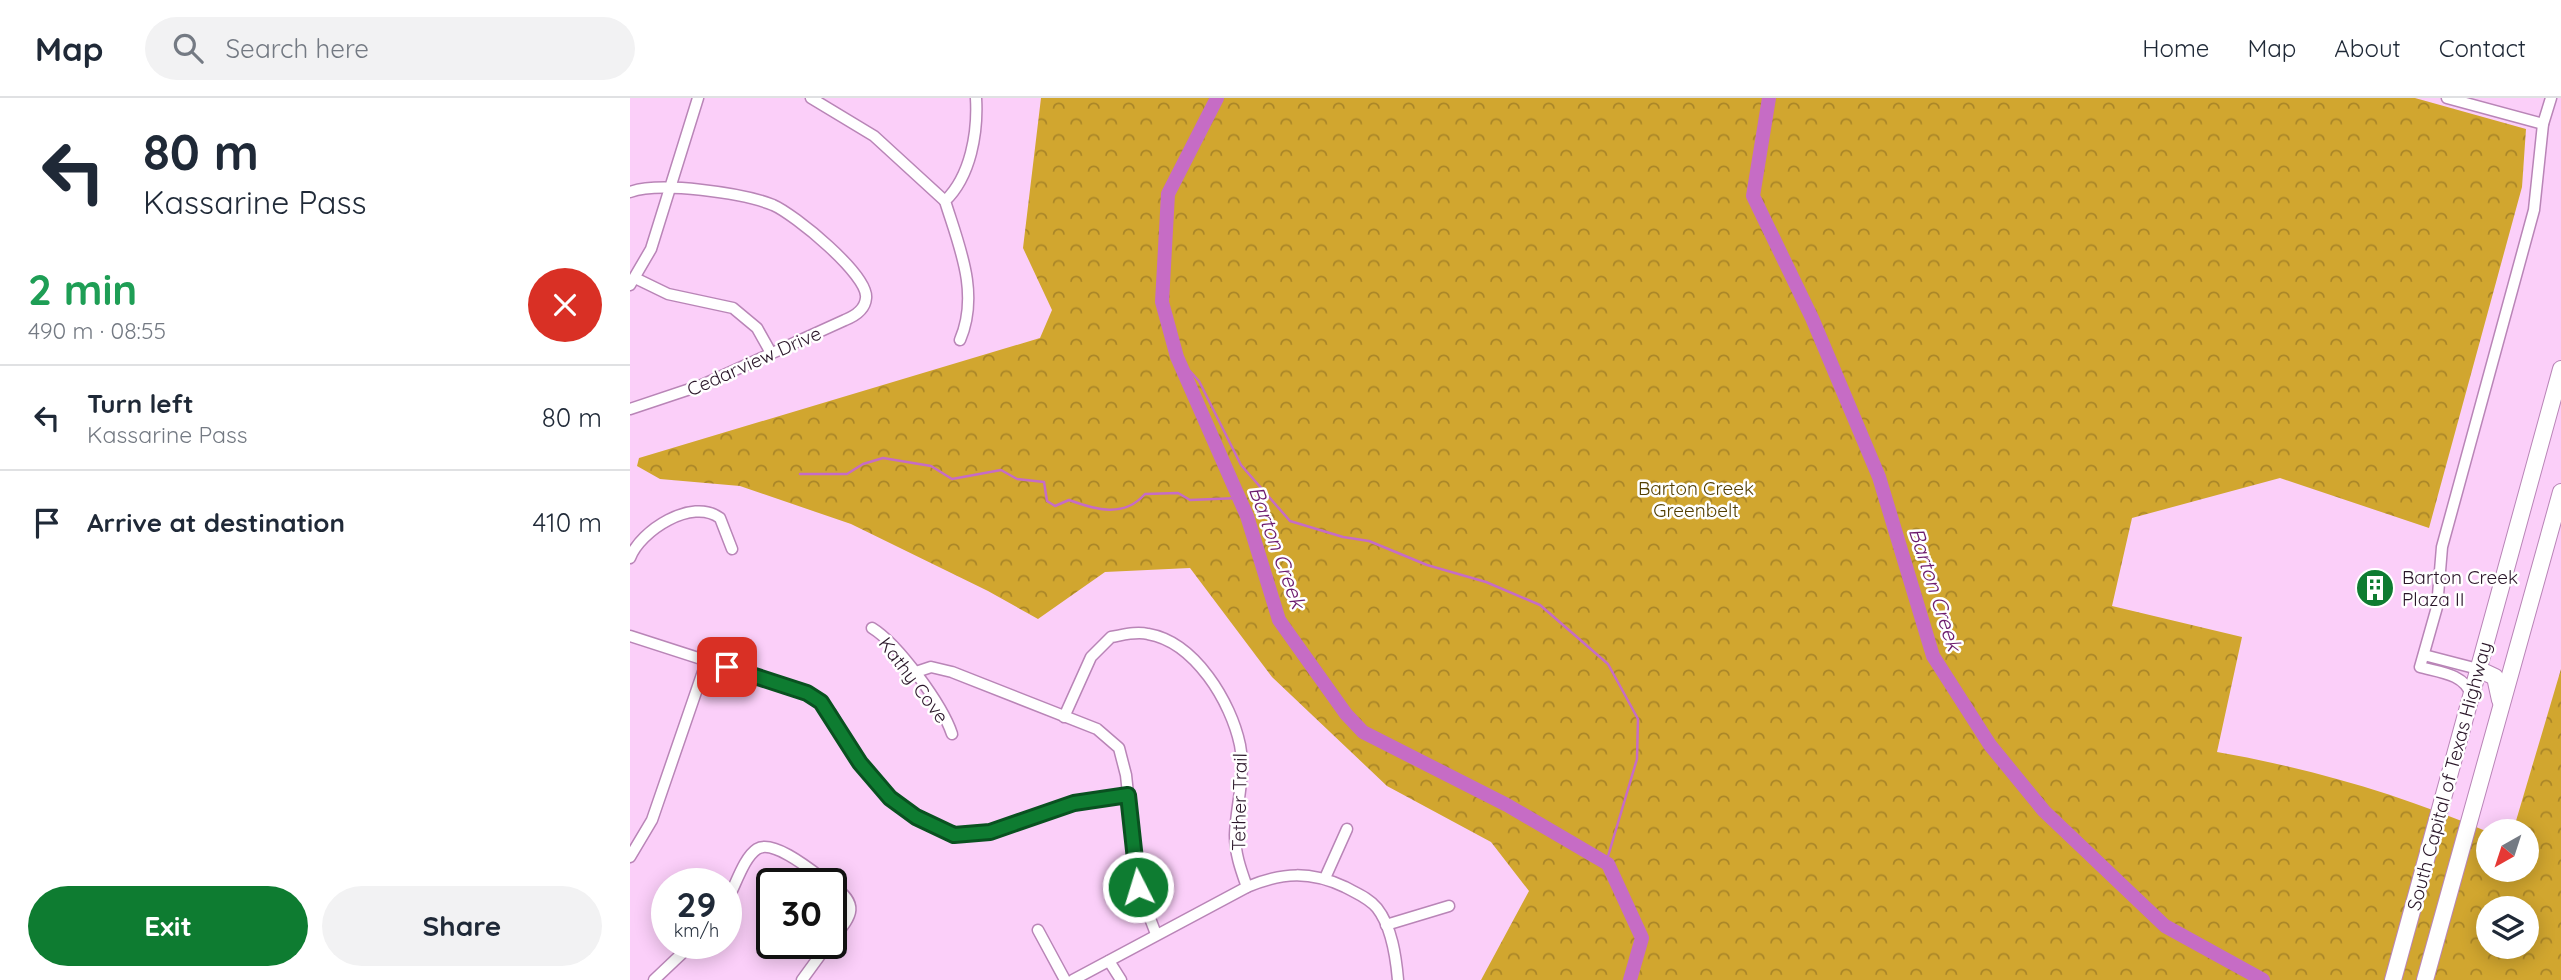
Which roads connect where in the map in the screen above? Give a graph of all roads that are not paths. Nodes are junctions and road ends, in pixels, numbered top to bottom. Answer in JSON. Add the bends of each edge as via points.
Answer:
{"nodes":[{"id":1,"x":698,"y":98,"type":"edge"},
{"id":2,"x":811,"y":98,"type":"edge"},
{"id":3,"x":976,"y":98,"type":"edge"},
{"id":4,"x":2447,"y":98,"type":"edge"},
{"id":5,"x":2551,"y":98,"type":"edge"},
{"id":6,"x":2543,"y":124,"type":"junction"},
{"id":7,"x":673,"y":186,"type":"junction"},
{"id":8,"x":630,"y":192,"type":"edge"},
{"id":9,"x":945,"y":201,"type":"junction"},
{"id":10,"x":633,"y":282,"type":"edge"},
{"id":11,"x":960,"y":340,"type":"dead end"},
{"id":12,"x":771,"y":353,"type":"junction"},
{"id":13,"x":2561,"y":369,"type":"edge"},
{"id":14,"x":630,"y":409,"type":"edge"},
{"id":15,"x":2561,"y":492,"type":"edge"},
{"id":16,"x":732,"y":549,"type":"dead end"},
{"id":17,"x":631,"y":552,"type":"edge"},
{"id":18,"x":872,"y":628,"type":"dead end"},
{"id":19,"x":630,"y":636,"type":"edge"},
{"id":20,"x":2424,"y":655,"type":"junction"},
{"id":21,"x":707,"y":660,"type":"junction"},
{"id":22,"x":2478,"y":669,"type":"junction"},
{"id":23,"x":913,"y":673,"type":"junction"},
{"id":24,"x":2471,"y":695,"type":"junction"},
{"id":25,"x":2501,"y":709,"type":"junction"},
{"id":26,"x":1064,"y":717,"type":"junction"},
{"id":27,"x":952,"y":733,"type":"dead end"},
{"id":28,"x":1128,"y":795,"type":"junction"},
{"id":29,"x":1348,"y":829,"type":"dead end"},
{"id":30,"x":630,"y":857,"type":"edge"},
{"id":31,"x":807,"y":868,"type":"edge"},
{"id":32,"x":742,"y":872,"type":"edge"},
{"id":33,"x":1325,"y":878,"type":"junction"},
{"id":34,"x":1247,"y":887,"type":"junction"},
{"id":35,"x":847,"y":898,"type":"edge"},
{"id":36,"x":1449,"y":906,"type":"dead end"},
{"id":37,"x":847,"y":920,"type":"edge"},
{"id":38,"x":1386,"y":925,"type":"junction"},
{"id":39,"x":1038,"y":930,"type":"dead end"},
{"id":40,"x":1156,"y":934,"type":"junction"},
{"id":41,"x":675,"y":959,"type":"edge"},
{"id":42,"x":817,"y":959,"type":"edge"},
{"id":43,"x":1109,"y":961,"type":"junction"},
{"id":44,"x":653,"y":980,"type":"edge"},
{"id":45,"x":802,"y":980,"type":"edge"},
{"id":46,"x":1065,"y":980,"type":"edge"},
{"id":47,"x":1073,"y":980,"type":"edge"},
{"id":48,"x":1121,"y":980,"type":"edge"},
{"id":49,"x":1398,"y":980,"type":"edge"},
{"id":50,"x":2393,"y":980,"type":"edge"},
{"id":51,"x":2425,"y":980,"type":"edge"}],
"edges":[{"from":1,"to":7,"type":"street"},
{"from":2,"to":9,"type":"street","via":[[874,136]]},
{"from":3,"to":9,"type":"street","via":[[975,132],[967,164]]},
{"from":4,"to":6,"type":"street"},
{"from":5,"to":6,"type":"street"},
{"from":6,"to":20,"type":"street","via":[[2534,210],[2442,547],[2437,607]]},
{"from":7,"to":8,"type":"street"},
{"from":7,"to":10,"type":"street","via":[[651,249]]},
{"from":7,"to":12,"type":"street","name":"Cedarview Drive","via":[[772,205],[786,212],[861,279],[866,298],[855,316]]},
{"from":9,"to":11,"type":"street","via":[[968,283],[969,307]]},
{"from":10,"to":12,"type":"street","via":[[733,308],[757,328]]},
{"from":12,"to":14,"type":"street","name":"Cedarview Drive","via":[[702,385]]},
{"from":13,"to":22,"type":"highway","name":"South Capital of Texas Highway"},
{"from":15,"to":25,"type":"highway","name":"South Capital of Texas Highway"},
{"from":16,"to":17,"type":"street","via":[[720,518],[694,512],[654,530]]},
{"from":18,"to":23,"type":"street","name":"Kathy Cove"},
{"from":19,"to":21,"type":"street"},
{"from":20,"to":22,"type":"street"},
{"from":20,"to":24,"type":"street","via":[[2420,667],[2458,678]]},
{"from":21,"to":28,"type":"street","via":[[807,693],[821,702],[860,763],[890,798],[954,835],[990,832],[1074,803]]},
{"from":21,"to":30,"type":"street","via":[[652,820]]},
{"from":22,"to":24,"type":"highway","name":"South Capital of Texas Highway"},
{"from":22,"to":25,"type":"highway","via":[[2495,677]]},
{"from":23,"to":26,"type":"street","via":[[931,667],[952,672]]},
{"from":23,"to":27,"type":"street","name":"Kathy Cove"},
{"from":24,"to":50,"type":"highway","name":"South Capital of Texas Highway"},
{"from":25,"to":51,"type":"highway","name":"South Capital of Texas Highway"},
{"from":26,"to":28,"type":"street","via":[[1097,729],[1119,748]]},
{"from":26,"to":34,"type":"street","name":"Tether Trail","via":[[1091,657],[1111,637],[1149,634],[1182,649],[1222,700],[1240,745],[1236,850]]},
{"from":28,"to":40,"type":"street","via":[[1138,887]]},
{"from":29,"to":33,"type":"street"},
{"from":31,"to":32,"type":"street","via":[[775,847],[764,846],[751,855]]},
{"from":33,"to":34,"type":"street","via":[[1284,875]]},
{"from":33,"to":38,"type":"street","via":[[1366,898]]},
{"from":34,"to":40,"type":"street"},
{"from":35,"to":37,"type":"street","via":[[852,909]]},
{"from":36,"to":38,"type":"street"},
{"from":38,"to":49,"type":"street"},
{"from":39,"to":46,"type":"street"},
{"from":40,"to":43,"type":"street"},
{"from":41,"to":44,"type":"street"},
{"from":42,"to":45,"type":"street"},
{"from":43,"to":47,"type":"street"},
{"from":43,"to":48,"type":"street"}]}
